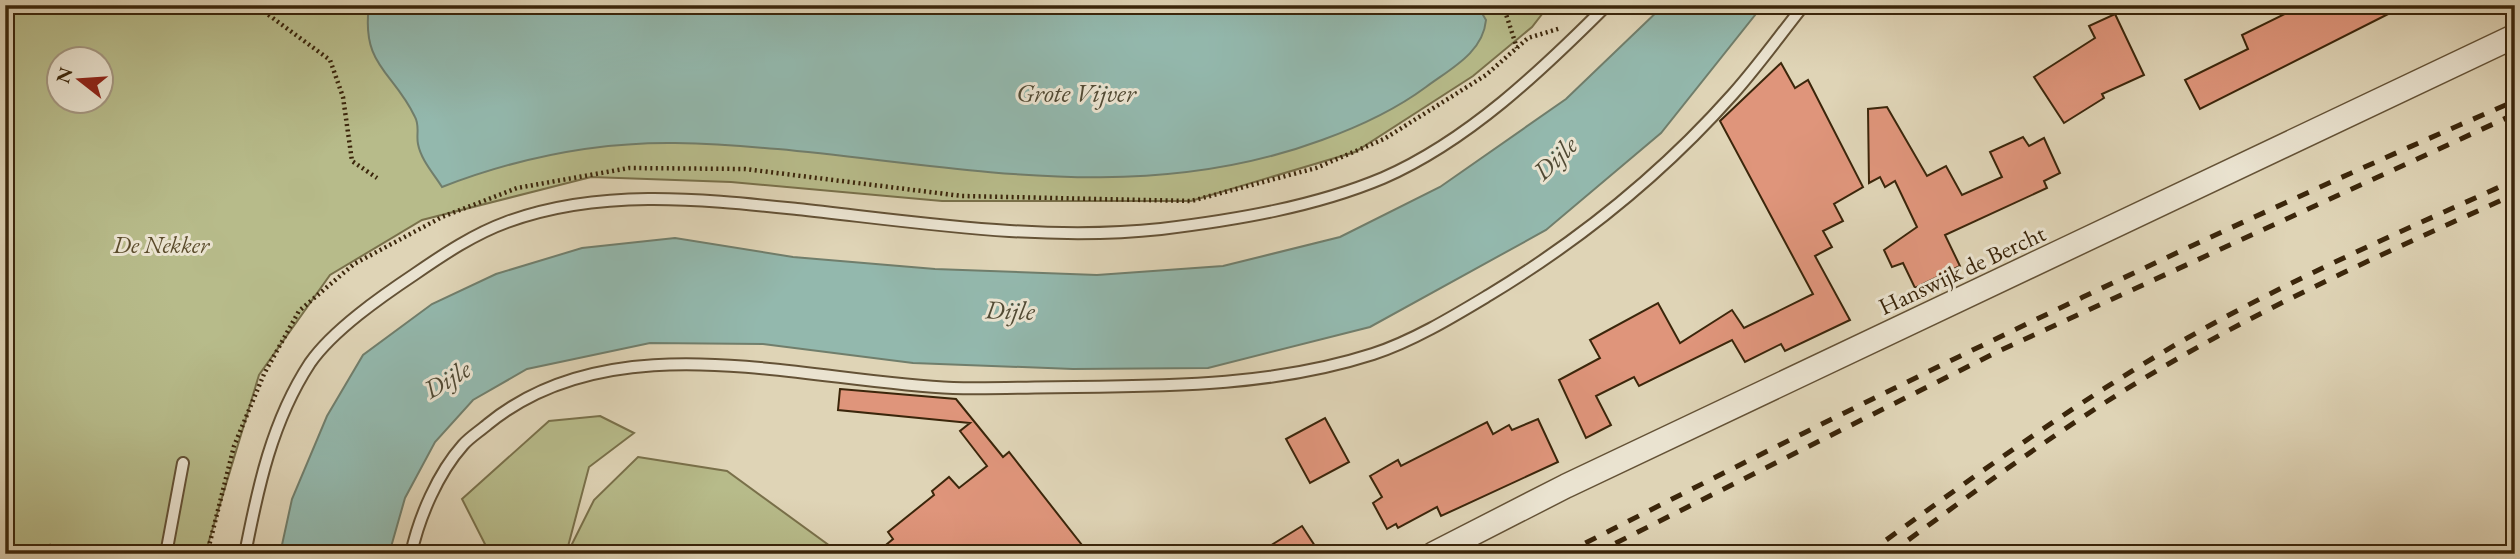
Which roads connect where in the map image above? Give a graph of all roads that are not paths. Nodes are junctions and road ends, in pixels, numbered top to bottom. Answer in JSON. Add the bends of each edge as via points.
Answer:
{"nodes":[{"id":1,"x":1607,"y":5,"type":"edge"},
{"id":2,"x":1804,"y":5,"type":"edge"},
{"id":3,"x":2515,"y":36,"type":"edge"},
{"id":4,"x":183,"y":463,"type":"dead end"},
{"id":5,"x":166,"y":554,"type":"edge"},
{"id":6,"x":245,"y":554,"type":"edge"},
{"id":7,"x":411,"y":554,"type":"edge"},
{"id":8,"x":1433,"y":554,"type":"edge"}],
"edges":[{"from":1,"to":6,"type":"lane","via":[[1512,92],[1444,145],[1382,178],[1241,217],[1158,229],[1064,233],[689,197],[620,200],[547,210],[505,222],[458,245],[401,283],[312,360],[283,412],[265,463]]},
{"from":2,"to":7,"type":"lane","via":[[1733,94],[1604,218],[1464,310],[1377,353],[1298,374],[1126,387],[952,388],[707,365],[607,369],[556,383],[505,411],[463,445],[436,487],[416,529]]},
{"from":3,"to":8,"type":"street","name":"Hanswijk de Bercht","via":[[1566,486]]},
{"from":4,"to":5,"type":"lane"}]}
